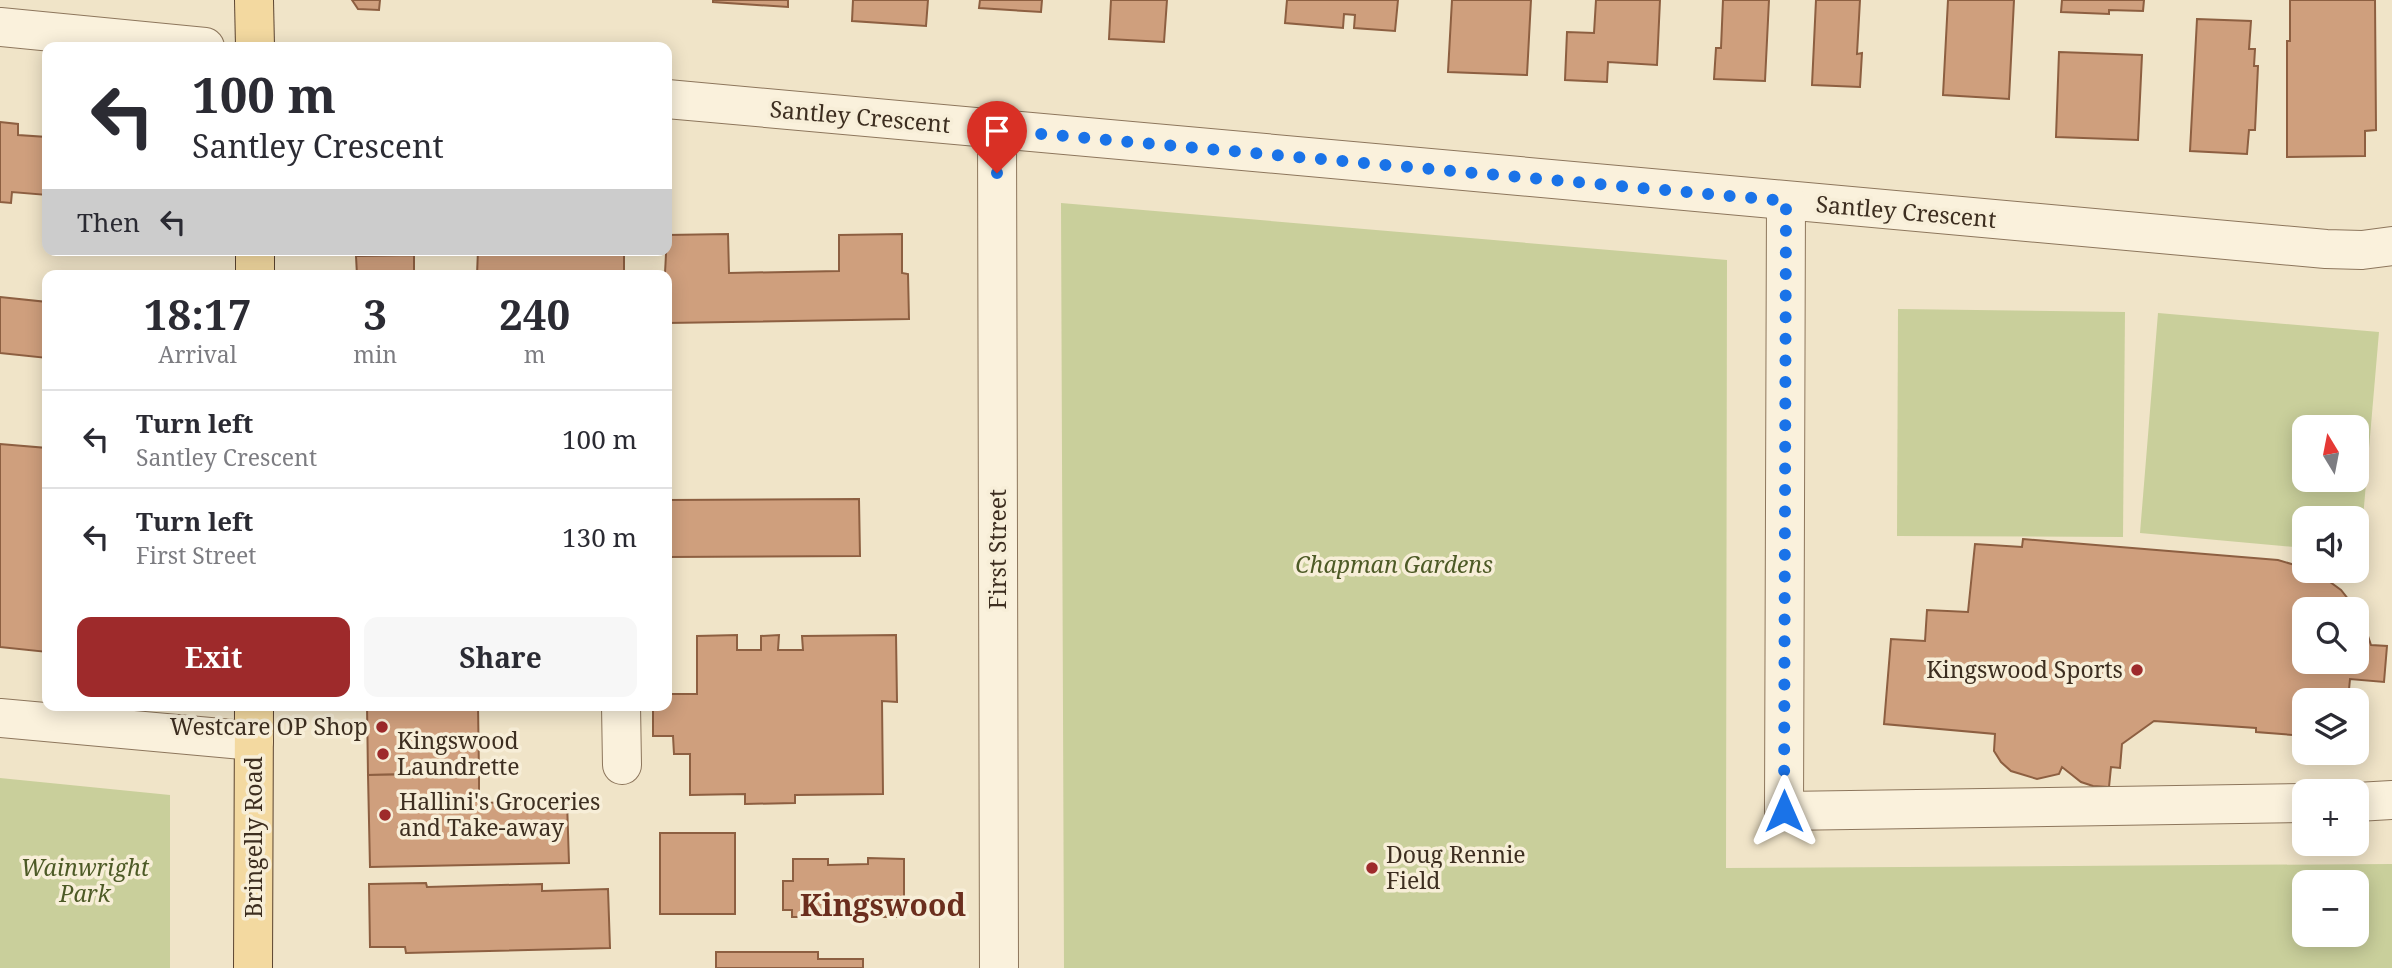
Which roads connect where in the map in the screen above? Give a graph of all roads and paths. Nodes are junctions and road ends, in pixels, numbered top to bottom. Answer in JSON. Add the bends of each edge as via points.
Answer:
{"nodes":[{"id":1,"x":254,"y":0,"type":"edge"},
{"id":2,"x":0,"y":27,"type":"edge"},
{"id":3,"x":154,"y":42,"type":"edge"},
{"id":4,"x":255,"y":42,"type":"edge"},
{"id":5,"x":672,"y":99,"type":"edge"},
{"id":6,"x":998,"y":130,"type":"junction"},
{"id":7,"x":1786,"y":201,"type":"junction"},
{"id":8,"x":2392,"y":246,"type":"edge"},
{"id":9,"x":621,"y":711,"type":"edge"},
{"id":10,"x":0,"y":718,"type":"edge"},
{"id":11,"x":254,"y":723,"type":"edge"},
{"id":12,"x":622,"y":765,"type":"dead end"},
{"id":13,"x":2392,"y":800,"type":"edge"},
{"id":14,"x":2369,"y":802,"type":"edge"},
{"id":15,"x":2292,"y":803,"type":"edge"},
{"id":16,"x":253,"y":968,"type":"edge"},
{"id":17,"x":999,"y":968,"type":"edge"}],
"edges":[{"from":1,"to":4,"type":"main road"},
{"from":2,"to":3,"type":"street"},
{"from":5,"to":6,"type":"street","name":"Santley Crescent"},
{"from":6,"to":7,"type":"street","name":"Santley Crescent"},
{"from":6,"to":17,"type":"street","name":"First Street"},
{"from":7,"to":8,"type":"street","name":"Santley Crescent","via":[[2326,249]]},
{"from":7,"to":15,"type":"street","via":[[1784,811]]},
{"from":9,"to":12,"type":"street"},
{"from":10,"to":11,"type":"street"},
{"from":11,"to":16,"type":"main road","name":"Bringelly Road"},
{"from":13,"to":14,"type":"street"}]}
